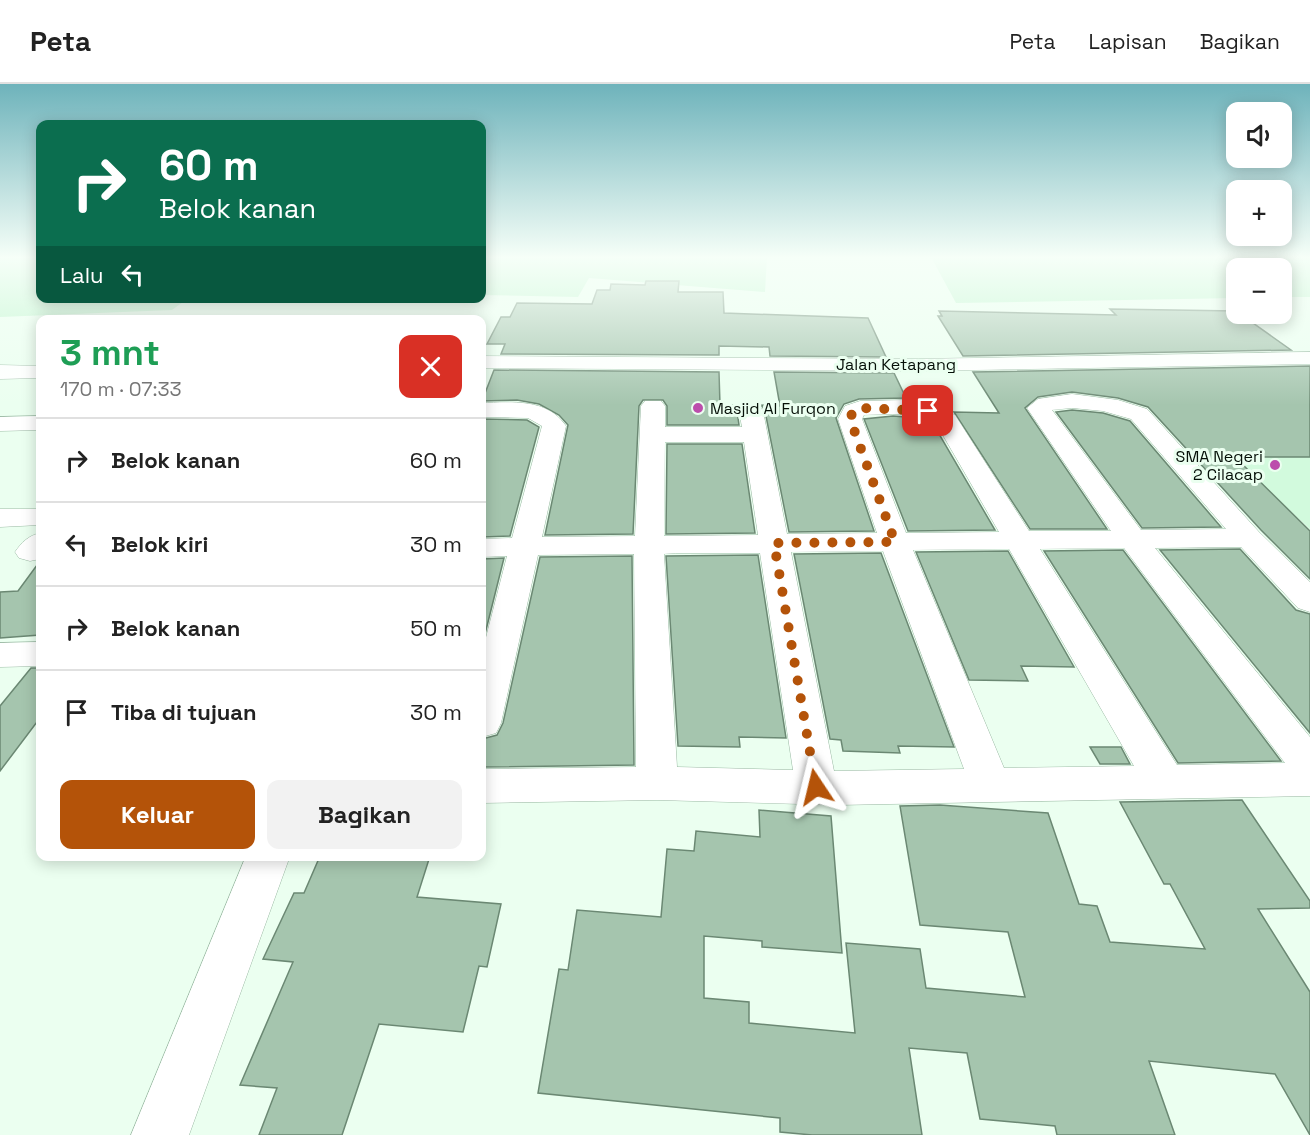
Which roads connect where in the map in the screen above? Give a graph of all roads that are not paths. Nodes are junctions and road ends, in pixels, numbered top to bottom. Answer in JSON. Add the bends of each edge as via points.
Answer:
{"nodes":[{"id":1,"x":1310,"y":358,"type":"edge"},
{"id":2,"x":486,"y":362,"type":"edge"},
{"id":3,"x":0,"y":372,"type":"edge"},
{"id":4,"x":36,"y":372,"type":"edge"},
{"id":5,"x":486,"y":410,"type":"edge"},
{"id":6,"x":36,"y":423,"type":"edge"},
{"id":7,"x":0,"y":424,"type":"edge"},
{"id":8,"x":36,"y":517,"type":"edge"},
{"id":9,"x":0,"y":518,"type":"edge"},
{"id":10,"x":1249,"y":538,"type":"junction"},
{"id":11,"x":1132,"y":539,"type":"junction"},
{"id":12,"x":1017,"y":540,"type":"junction"},
{"id":13,"x":895,"y":542,"type":"junction"},
{"id":14,"x":774,"y":543,"type":"junction"},
{"id":15,"x":649,"y":545,"type":"junction"},
{"id":16,"x":522,"y":546,"type":"junction"},
{"id":17,"x":486,"y":548,"type":"edge"},
{"id":18,"x":1310,"y":601,"type":"edge"},
{"id":19,"x":36,"y":654,"type":"edge"},
{"id":20,"x":0,"y":655,"type":"edge"},
{"id":21,"x":486,"y":705,"type":"edge"},
{"id":22,"x":1310,"y":766,"type":"edge"},
{"id":23,"x":1310,"y":779,"type":"edge"},
{"id":24,"x":657,"y":783,"type":"junction"},
{"id":25,"x":1166,"y":783,"type":"junction"},
{"id":26,"x":486,"y":786,"type":"edge"},
{"id":27,"x":991,"y":786,"type":"junction"},
{"id":28,"x":816,"y":787,"type":"junction"},
{"id":29,"x":266,"y":861,"type":"edge"},
{"id":30,"x":160,"y":1135,"type":"edge"}],
"edges":[{"from":1,"to":2,"type":"street","name":"Jalan Ketapang","via":[[918,365]]},
{"from":3,"to":4,"type":"street"},
{"from":5,"to":16,"type":"street","via":[[542,414],[554,426]]},
{"from":6,"to":7,"type":"street"},
{"from":8,"to":9,"type":"street"},
{"from":10,"to":11,"type":"street"},
{"from":10,"to":11,"type":"street","via":[[1139,414],[1109,404],[1041,405],[1040,412]]},
{"from":10,"to":18,"type":"street"},
{"from":11,"to":12,"type":"street"},
{"from":11,"to":22,"type":"street"},
{"from":12,"to":13,"type":"street"},
{"from":12,"to":13,"type":"street","via":[[946,420],[921,409],[860,408],[853,411],[850,419]]},
{"from":12,"to":25,"type":"street"},
{"from":13,"to":14,"type":"street"},
{"from":13,"to":27,"type":"street"},
{"from":14,"to":15,"type":"street"},
{"from":14,"to":15,"type":"street","via":[[753,422],[653,421]]},
{"from":14,"to":28,"type":"street"},
{"from":15,"to":16,"type":"street"},
{"from":15,"to":24,"type":"street"},
{"from":16,"to":17,"type":"street"},
{"from":16,"to":21,"type":"street"},
{"from":19,"to":20,"type":"street"},
{"from":23,"to":25,"type":"street"},
{"from":24,"to":26,"type":"street"},
{"from":24,"to":28,"type":"street"},
{"from":25,"to":27,"type":"street"},
{"from":27,"to":28,"type":"street"},
{"from":29,"to":30,"type":"street"}]}
